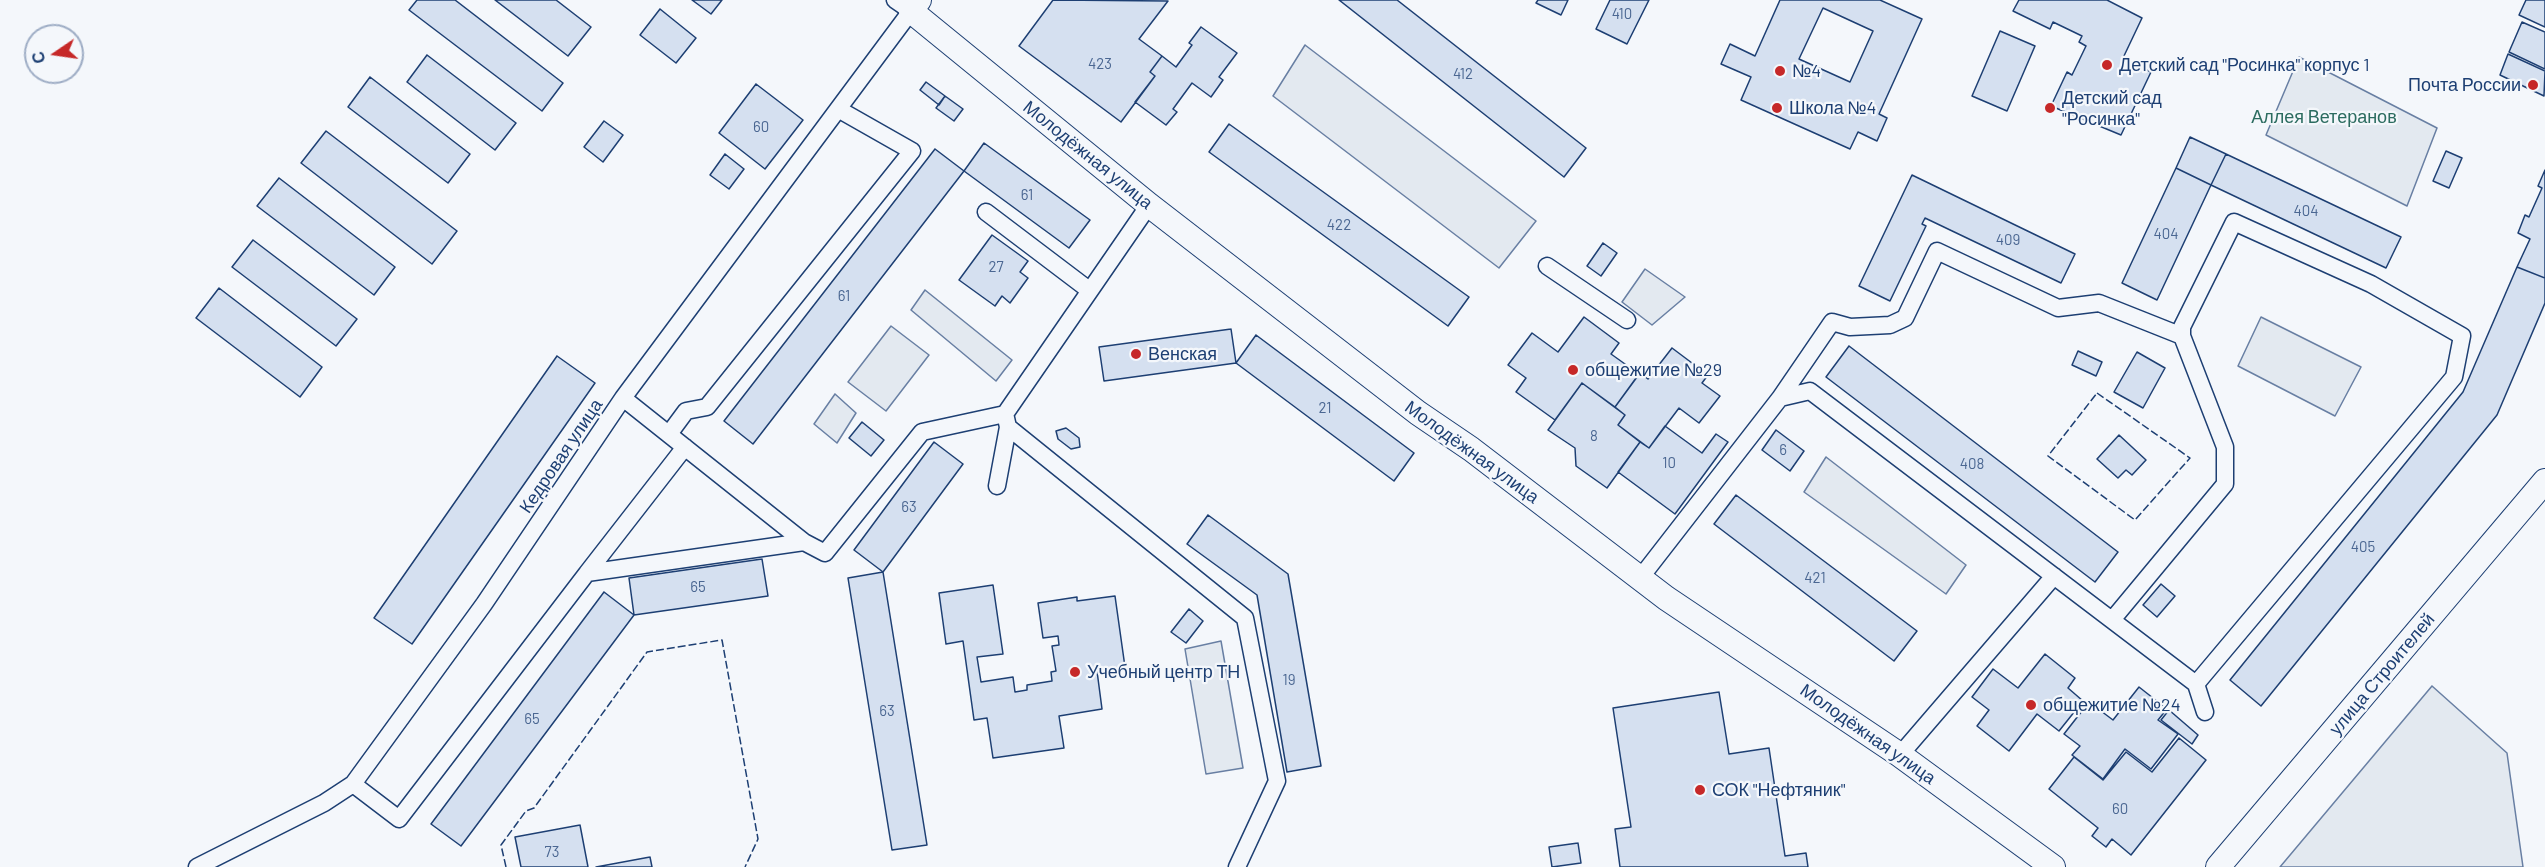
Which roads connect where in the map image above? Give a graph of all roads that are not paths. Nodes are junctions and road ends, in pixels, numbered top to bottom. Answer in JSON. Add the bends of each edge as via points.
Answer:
{"nodes":[{"id":1,"x":909,"y":4,"type":"edge"},
{"id":2,"x":838,"y":109,"type":"junction"},
{"id":3,"x":1149,"y":205,"type":"junction"},
{"id":4,"x":986,"y":212,"type":"dead end"},
{"id":5,"x":1547,"y":266,"type":"dead end"},
{"id":6,"x":1089,"y":290,"type":"junction"},
{"id":7,"x":1627,"y":320,"type":"dead end"},
{"id":8,"x":2182,"y":336,"type":"junction"},
{"id":9,"x":623,"y":398,"type":"junction"},
{"id":10,"x":1780,"y":398,"type":"junction"},
{"id":11,"x":1007,"y":420,"type":"junction"},
{"id":12,"x":669,"y":434,"type":"junction"},
{"id":13,"x":685,"y":447,"type":"junction"},
{"id":14,"x":2545,"y":481,"type":"edge"},
{"id":15,"x":997,"y":486,"type":"dead end"},
{"id":16,"x":804,"y":542,"type":"junction"},
{"id":17,"x":587,"y":573,"type":"junction"},
{"id":18,"x":2054,"y":576,"type":"junction"},
{"id":19,"x":1641,"y":577,"type":"junction"},
{"id":20,"x":2112,"y":620,"type":"junction"},
{"id":21,"x":2196,"y":684,"type":"junction"},
{"id":22,"x":2205,"y":712,"type":"dead end"},
{"id":23,"x":1900,"y":755,"type":"junction"},
{"id":24,"x":353,"y":784,"type":"junction"},
{"id":25,"x":197,"y":867,"type":"edge"},
{"id":26,"x":1237,"y":867,"type":"edge"},
{"id":27,"x":2053,"y":867,"type":"edge"},
{"id":28,"x":2218,"y":867,"type":"edge"}],
"edges":[{"from":1,"to":2,"type":"street","name":"Кедровая улица"},
{"from":1,"to":3,"type":"street","name":"Молодёжная улица"},
{"from":2,"to":9,"type":"street","name":"Кедровая улица"},
{"from":2,"to":12,"type":"street","via":[[912,151],[707,407],[686,411]]},
{"from":3,"to":6,"type":"street"},
{"from":3,"to":19,"type":"street","name":"Молодёжная улица","via":[[1418,413]]},
{"from":4,"to":6,"type":"street"},
{"from":5,"to":7,"type":"street"},
{"from":6,"to":11,"type":"street"},
{"from":8,"to":10,"type":"street","via":[[2099,303],[2058,308],[1937,251],[1905,318],[1890,325],[1850,327],[1832,322]]},
{"from":8,"to":20,"type":"street","via":[[2225,447],[2225,484]]},
{"from":8,"to":21,"type":"street","via":[[2182,327],[2235,222],[2371,285],[2462,336],[2454,377]]},
{"from":9,"to":12,"type":"street"},
{"from":9,"to":24,"type":"street","name":"Кедровая улица","via":[[484,604]]},
{"from":10,"to":18,"type":"street","via":[[1810,391]]},
{"from":10,"to":19,"type":"street"},
{"from":11,"to":15,"type":"street"},
{"from":11,"to":16,"type":"street","via":[[922,432],[825,553]]},
{"from":11,"to":26,"type":"street","via":[[1245,618],[1277,781]]},
{"from":12,"to":13,"type":"street"},
{"from":13,"to":16,"type":"street"},
{"from":13,"to":17,"type":"street"},
{"from":14,"to":28,"type":"street","name":"улица Строителей"},
{"from":16,"to":17,"type":"street"},
{"from":17,"to":24,"type":"street","via":[[399,819]]},
{"from":18,"to":20,"type":"street"},
{"from":18,"to":23,"type":"street"},
{"from":19,"to":23,"type":"street","name":"Молодёжная улица"},
{"from":20,"to":21,"type":"street"},
{"from":21,"to":22,"type":"street"},
{"from":23,"to":27,"type":"street","name":"Молодёжная улица"},
{"from":24,"to":25,"type":"street","name":"Кедровая улица","via":[[324,803]]}]}
